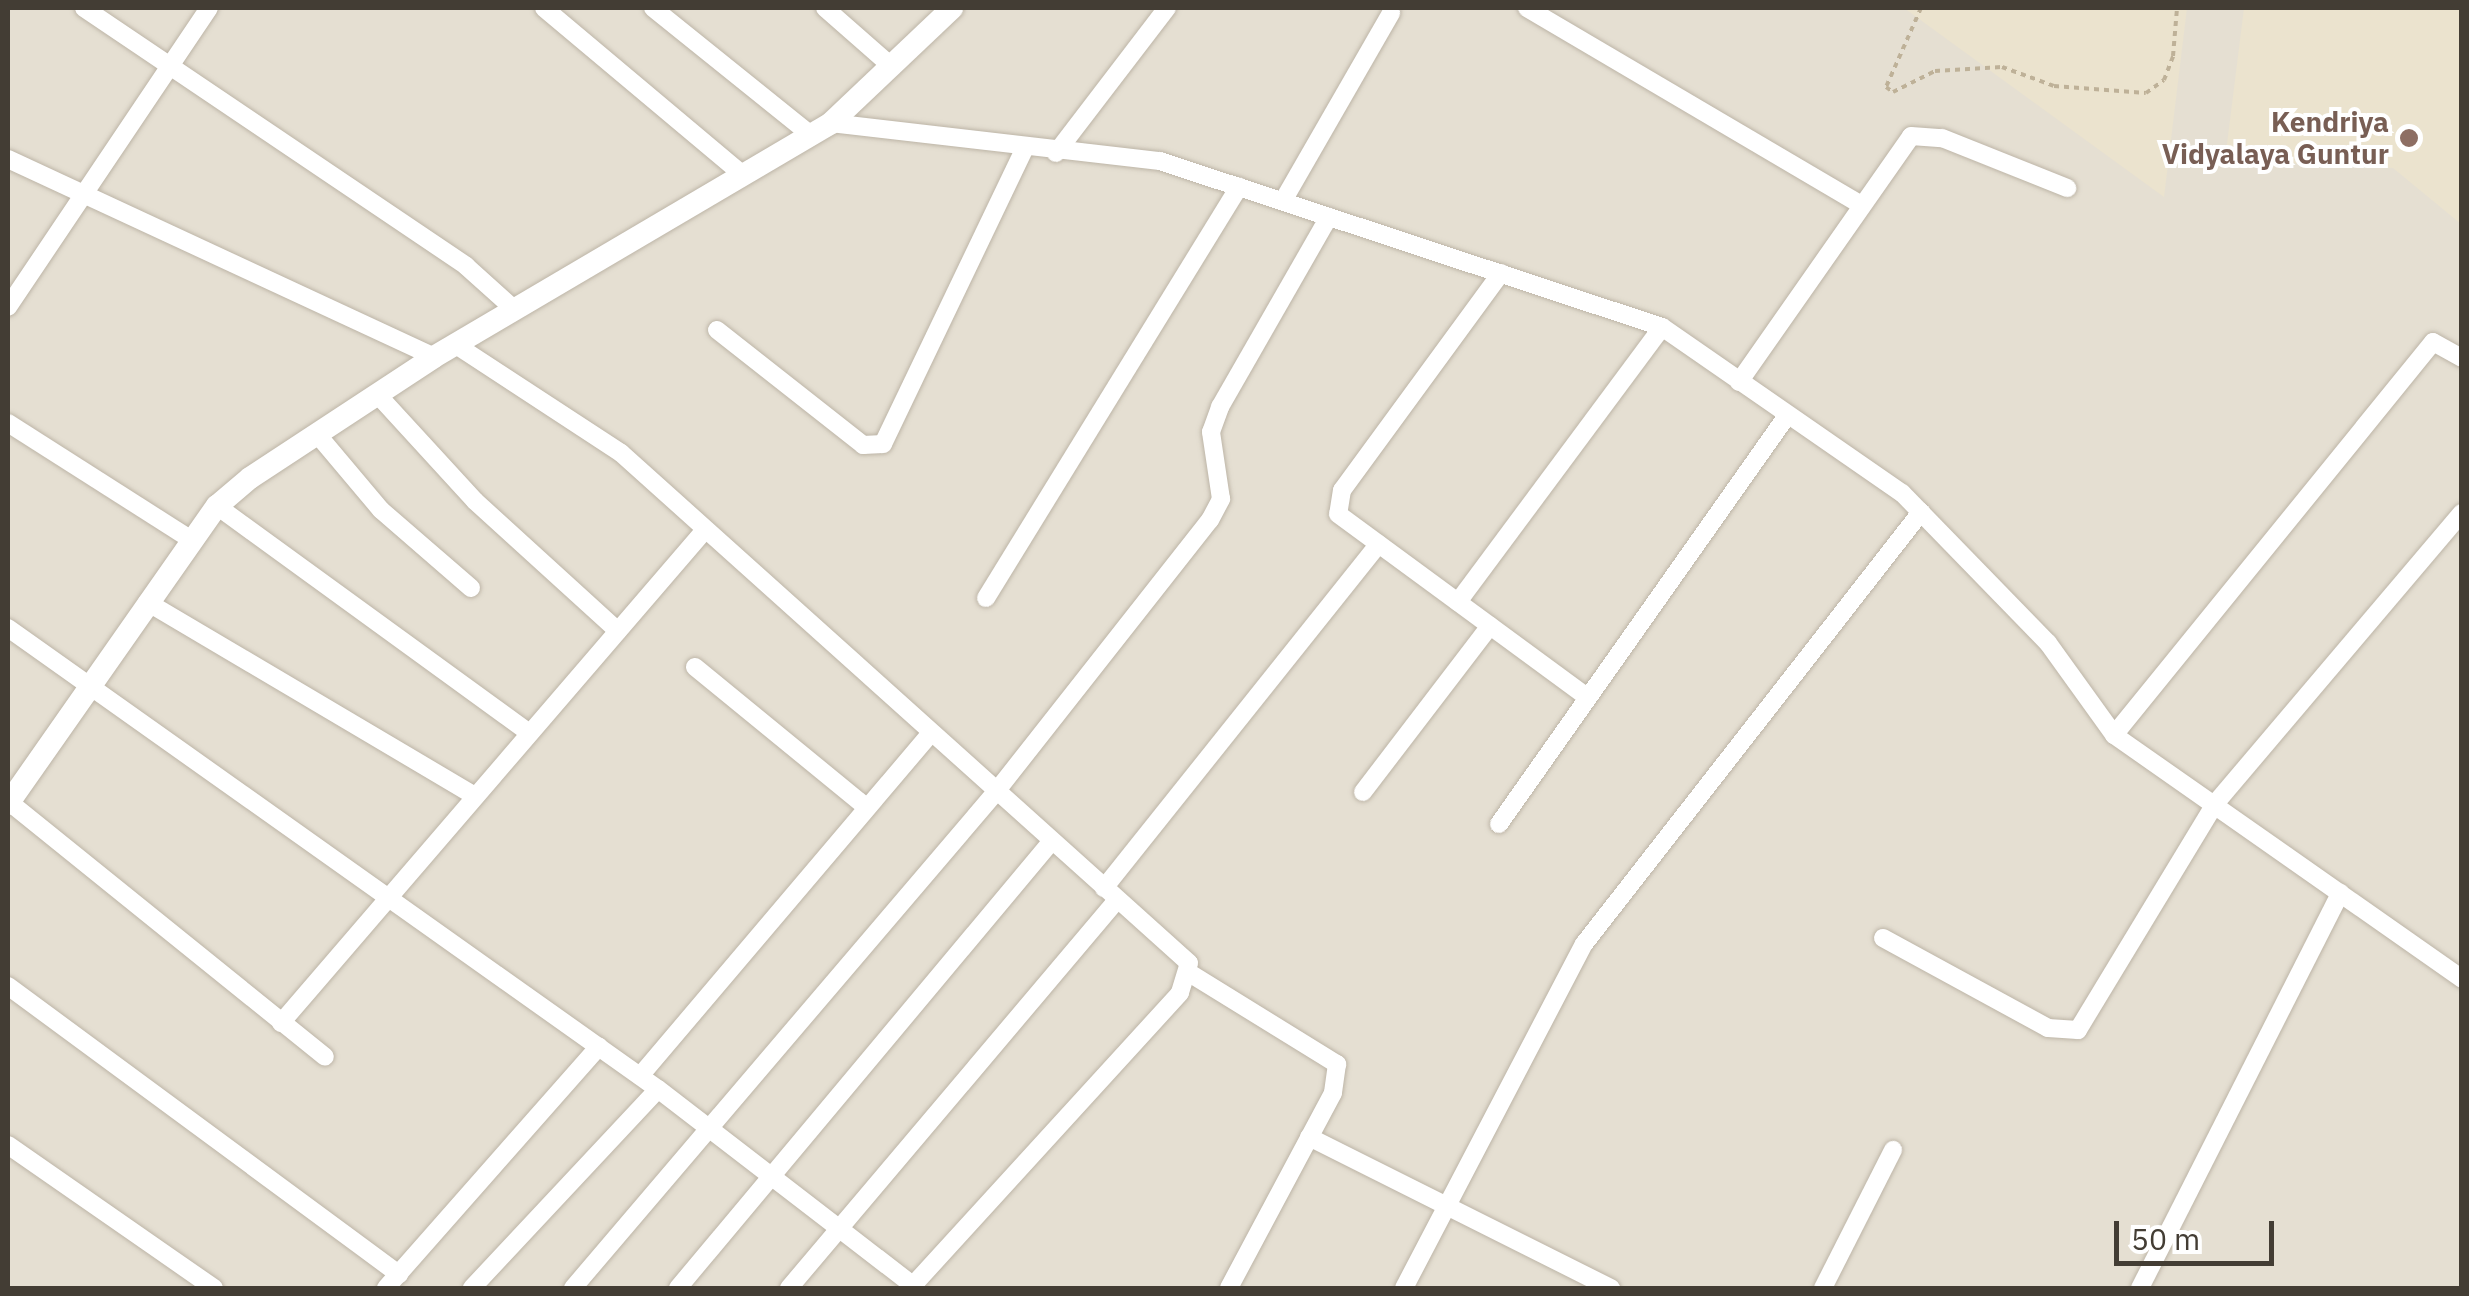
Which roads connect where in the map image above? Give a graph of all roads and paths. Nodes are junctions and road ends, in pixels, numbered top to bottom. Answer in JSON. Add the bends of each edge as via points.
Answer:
{"nodes":[{"id":1,"x":84,"y":8,"type":"edge"},
{"id":2,"x":209,"y":8,"type":"edge"},
{"id":3,"x":544,"y":8,"type":"edge"},
{"id":4,"x":653,"y":8,"type":"edge"},
{"id":5,"x":825,"y":8,"type":"edge"},
{"id":6,"x":952,"y":8,"type":"edge"},
{"id":7,"x":1167,"y":8,"type":"edge"},
{"id":8,"x":1527,"y":8,"type":"edge"},
{"id":9,"x":1921,"y":8,"type":"edge"},
{"id":10,"x":2177,"y":8,"type":"edge"},
{"id":11,"x":1391,"y":13,"type":"dead end"},
{"id":12,"x":172,"y":63,"type":"junction"},
{"id":13,"x":890,"y":66,"type":"junction"},
{"id":14,"x":821,"y":129,"type":"junction"},
{"id":15,"x":1024,"y":150,"type":"junction"},
{"id":16,"x":1056,"y":153,"type":"junction"},
{"id":17,"x":8,"y":159,"type":"edge"},
{"id":18,"x":743,"y":175,"type":"junction"},
{"id":19,"x":1239,"y":187,"type":"junction"},
{"id":20,"x":2067,"y":188,"type":"dead end"},
{"id":21,"x":82,"y":196,"type":"junction"},
{"id":22,"x":1283,"y":201,"type":"junction"},
{"id":23,"x":1860,"y":204,"type":"junction"},
{"id":24,"x":1329,"y":216,"type":"junction"},
{"id":25,"x":1502,"y":273,"type":"junction"},
{"id":26,"x":8,"y":308,"type":"edge"},
{"id":27,"x":515,"y":310,"type":"junction"},
{"id":28,"x":1662,"y":327,"type":"junction"},
{"id":29,"x":717,"y":330,"type":"dead end"},
{"id":30,"x":456,"y":345,"type":"junction"},
{"id":31,"x":434,"y":357,"type":"junction"},
{"id":32,"x":2462,"y":358,"type":"edge"},
{"id":33,"x":1739,"y":382,"type":"junction"},
{"id":34,"x":377,"y":394,"type":"junction"},
{"id":35,"x":1787,"y":416,"type":"junction"},
{"id":36,"x":8,"y":423,"type":"edge"},
{"id":37,"x":317,"y":434,"type":"junction"},
{"id":38,"x":217,"y":506,"type":"junction"},
{"id":39,"x":1921,"y":512,"type":"junction"},
{"id":40,"x":2462,"y":513,"type":"edge"},
{"id":41,"x":704,"y":531,"type":"junction"},
{"id":42,"x":193,"y":540,"type":"junction"},
{"id":43,"x":1379,"y":544,"type":"junction"},
{"id":44,"x":471,"y":588,"type":"dead end"},
{"id":45,"x":986,"y":598,"type":"dead end"},
{"id":46,"x":147,"y":602,"type":"junction"},
{"id":47,"x":1458,"y":602,"type":"junction"},
{"id":48,"x":1490,"y":626,"type":"junction"},
{"id":49,"x":8,"y":628,"type":"edge"},
{"id":50,"x":618,"y":631,"type":"junction"},
{"id":51,"x":695,"y":666,"type":"dead end"},
{"id":52,"x":90,"y":684,"type":"junction"},
{"id":53,"x":1586,"y":696,"type":"junction"},
{"id":54,"x":528,"y":732,"type":"junction"},
{"id":55,"x":929,"y":735,"type":"junction"},
{"id":56,"x":2114,"y":735,"type":"junction"},
{"id":57,"x":994,"y":792,"type":"junction"},
{"id":58,"x":1363,"y":792,"type":"dead end"},
{"id":59,"x":472,"y":794,"type":"junction"},
{"id":60,"x":8,"y":802,"type":"edge"},
{"id":61,"x":2214,"y":805,"type":"junction"},
{"id":62,"x":867,"y":808,"type":"junction"},
{"id":63,"x":1498,"y":824,"type":"dead end"},
{"id":64,"x":1051,"y":842,"type":"junction"},
{"id":65,"x":2340,"y":893,"type":"junction"},
{"id":66,"x":388,"y":894,"type":"junction"},
{"id":67,"x":1110,"y":894,"type":"junction"},
{"id":68,"x":1883,"y":938,"type":"dead end"},
{"id":69,"x":1192,"y":974,"type":"junction"},
{"id":70,"x":2462,"y":980,"type":"edge"},
{"id":71,"x":8,"y":986,"type":"edge"},
{"id":72,"x":281,"y":1022,"type":"junction"},
{"id":73,"x":599,"y":1046,"type":"junction"},
{"id":74,"x":326,"y":1057,"type":"dead end"},
{"id":75,"x":640,"y":1076,"type":"junction"},
{"id":76,"x":658,"y":1089,"type":"junction"},
{"id":77,"x":713,"y":1130,"type":"junction"},
{"id":78,"x":1310,"y":1137,"type":"junction"},
{"id":79,"x":8,"y":1144,"type":"edge"},
{"id":80,"x":1893,"y":1150,"type":"dead end"},
{"id":81,"x":776,"y":1179,"type":"junction"},
{"id":82,"x":1448,"y":1206,"type":"junction"},
{"id":83,"x":842,"y":1231,"type":"junction"},
{"id":84,"x":1576,"y":1281,"type":"edge"},
{"id":85,"x":393,"y":1282,"type":"edge"},
{"id":86,"x":912,"y":1287,"type":"edge"},
{"id":87,"x":214,"y":1288,"type":"edge"},
{"id":88,"x":472,"y":1288,"type":"edge"},
{"id":89,"x":573,"y":1288,"type":"edge"},
{"id":90,"x":678,"y":1288,"type":"edge"},
{"id":91,"x":790,"y":1288,"type":"edge"},
{"id":92,"x":1228,"y":1288,"type":"edge"},
{"id":93,"x":1404,"y":1288,"type":"edge"},
{"id":94,"x":1611,"y":1288,"type":"edge"},
{"id":95,"x":1823,"y":1288,"type":"edge"},
{"id":96,"x":2140,"y":1288,"type":"edge"}],
"edges":[{"from":1,"to":12,"type":"street"},
{"from":2,"to":12,"type":"street"},
{"from":3,"to":18,"type":"street"},
{"from":4,"to":14,"type":"street"},
{"from":5,"to":13,"type":"street"},
{"from":6,"to":13,"type":"street"},
{"from":7,"to":16,"type":"street"},
{"from":8,"to":23,"type":"street"},
{"from":9,"to":10,"type":"path","via":[[1886,87],[1893,92],[1935,72],[2002,67],[2054,86],[2146,93],[2164,80],[2173,56]]},
{"from":11,"to":22,"type":"street"},
{"from":12,"to":21,"type":"street"},
{"from":12,"to":27,"type":"street","via":[[466,266]]},
{"from":13,"to":14,"type":"street"},
{"from":14,"to":15,"type":"street"},
{"from":14,"to":18,"type":"street"},
{"from":15,"to":16,"type":"street"},
{"from":15,"to":29,"type":"street","via":[[883,444],[862,445]]},
{"from":16,"to":19,"type":"street","via":[[1160,162]]},
{"from":17,"to":21,"type":"street"},
{"from":18,"to":27,"type":"street"},
{"from":19,"to":22,"type":"street"},
{"from":19,"to":45,"type":"street"},
{"from":20,"to":23,"type":"street","via":[[1926,134],[1897,149]]},
{"from":21,"to":26,"type":"street"},
{"from":21,"to":31,"type":"street"},
{"from":22,"to":24,"type":"street"},
{"from":23,"to":33,"type":"street"},
{"from":24,"to":25,"type":"street"},
{"from":24,"to":57,"type":"street","via":[[1215,419],[1212,457],[1221,499],[1210,520]]},
{"from":25,"to":28,"type":"street"},
{"from":25,"to":43,"type":"street","via":[[1342,490],[1338,514]]},
{"from":27,"to":30,"type":"street"},
{"from":28,"to":33,"type":"street"},
{"from":28,"to":47,"type":"street"},
{"from":30,"to":31,"type":"street"},
{"from":30,"to":41,"type":"street","via":[[621,452]]},
{"from":31,"to":34,"type":"street"},
{"from":32,"to":56,"type":"street","via":[[2433,342]]},
{"from":33,"to":35,"type":"street"},
{"from":34,"to":37,"type":"street"},
{"from":34,"to":50,"type":"street","via":[[475,502]]},
{"from":35,"to":39,"type":"street"},
{"from":35,"to":53,"type":"street"},
{"from":36,"to":42,"type":"street"},
{"from":37,"to":38,"type":"street"},
{"from":37,"to":44,"type":"street","via":[[381,510]]},
{"from":38,"to":42,"type":"street"},
{"from":38,"to":54,"type":"street"},
{"from":39,"to":56,"type":"street","via":[[2048,643]]},
{"from":39,"to":82,"type":"street","via":[[1584,944]]},
{"from":40,"to":61,"type":"street"},
{"from":41,"to":50,"type":"street"},
{"from":41,"to":55,"type":"street"},
{"from":42,"to":46,"type":"street"},
{"from":43,"to":47,"type":"street"},
{"from":43,"to":67,"type":"street"},
{"from":46,"to":52,"type":"street"},
{"from":46,"to":59,"type":"street"},
{"from":47,"to":48,"type":"street"},
{"from":48,"to":53,"type":"street"},
{"from":48,"to":58,"type":"street"},
{"from":49,"to":52,"type":"street"},
{"from":50,"to":54,"type":"street"},
{"from":51,"to":62,"type":"street"},
{"from":52,"to":60,"type":"street"},
{"from":52,"to":66,"type":"street"},
{"from":53,"to":63,"type":"street"},
{"from":54,"to":59,"type":"street"},
{"from":55,"to":57,"type":"street"},
{"from":55,"to":62,"type":"street"},
{"from":56,"to":61,"type":"street"},
{"from":57,"to":64,"type":"street"},
{"from":57,"to":77,"type":"street"},
{"from":59,"to":66,"type":"street"},
{"from":60,"to":72,"type":"street"},
{"from":61,"to":65,"type":"street"},
{"from":61,"to":68,"type":"street","via":[[2078,1030],[2048,1028]]},
{"from":62,"to":75,"type":"street"},
{"from":64,"to":67,"type":"street"},
{"from":64,"to":81,"type":"street"},
{"from":65,"to":70,"type":"street"},
{"from":65,"to":96,"type":"street"},
{"from":66,"to":72,"type":"street"},
{"from":66,"to":73,"type":"street"},
{"from":67,"to":69,"type":"street","via":[[1189,963]]},
{"from":67,"to":83,"type":"street"},
{"from":69,"to":78,"type":"street","via":[[1337,1064],[1333,1093]]},
{"from":69,"to":86,"type":"street"},
{"from":71,"to":85,"type":"street"},
{"from":72,"to":74,"type":"street"},
{"from":73,"to":75,"type":"street"},
{"from":73,"to":85,"type":"street"},
{"from":75,"to":76,"type":"street"},
{"from":76,"to":77,"type":"street"},
{"from":76,"to":88,"type":"street"},
{"from":77,"to":81,"type":"street"},
{"from":77,"to":89,"type":"street"},
{"from":78,"to":82,"type":"street"},
{"from":78,"to":92,"type":"street"},
{"from":79,"to":87,"type":"street"},
{"from":80,"to":95,"type":"street"},
{"from":81,"to":83,"type":"street"},
{"from":81,"to":90,"type":"street"},
{"from":82,"to":84,"type":"street"},
{"from":82,"to":93,"type":"street"},
{"from":83,"to":86,"type":"street"},
{"from":83,"to":91,"type":"street"},
{"from":84,"to":94,"type":"street"}]}
